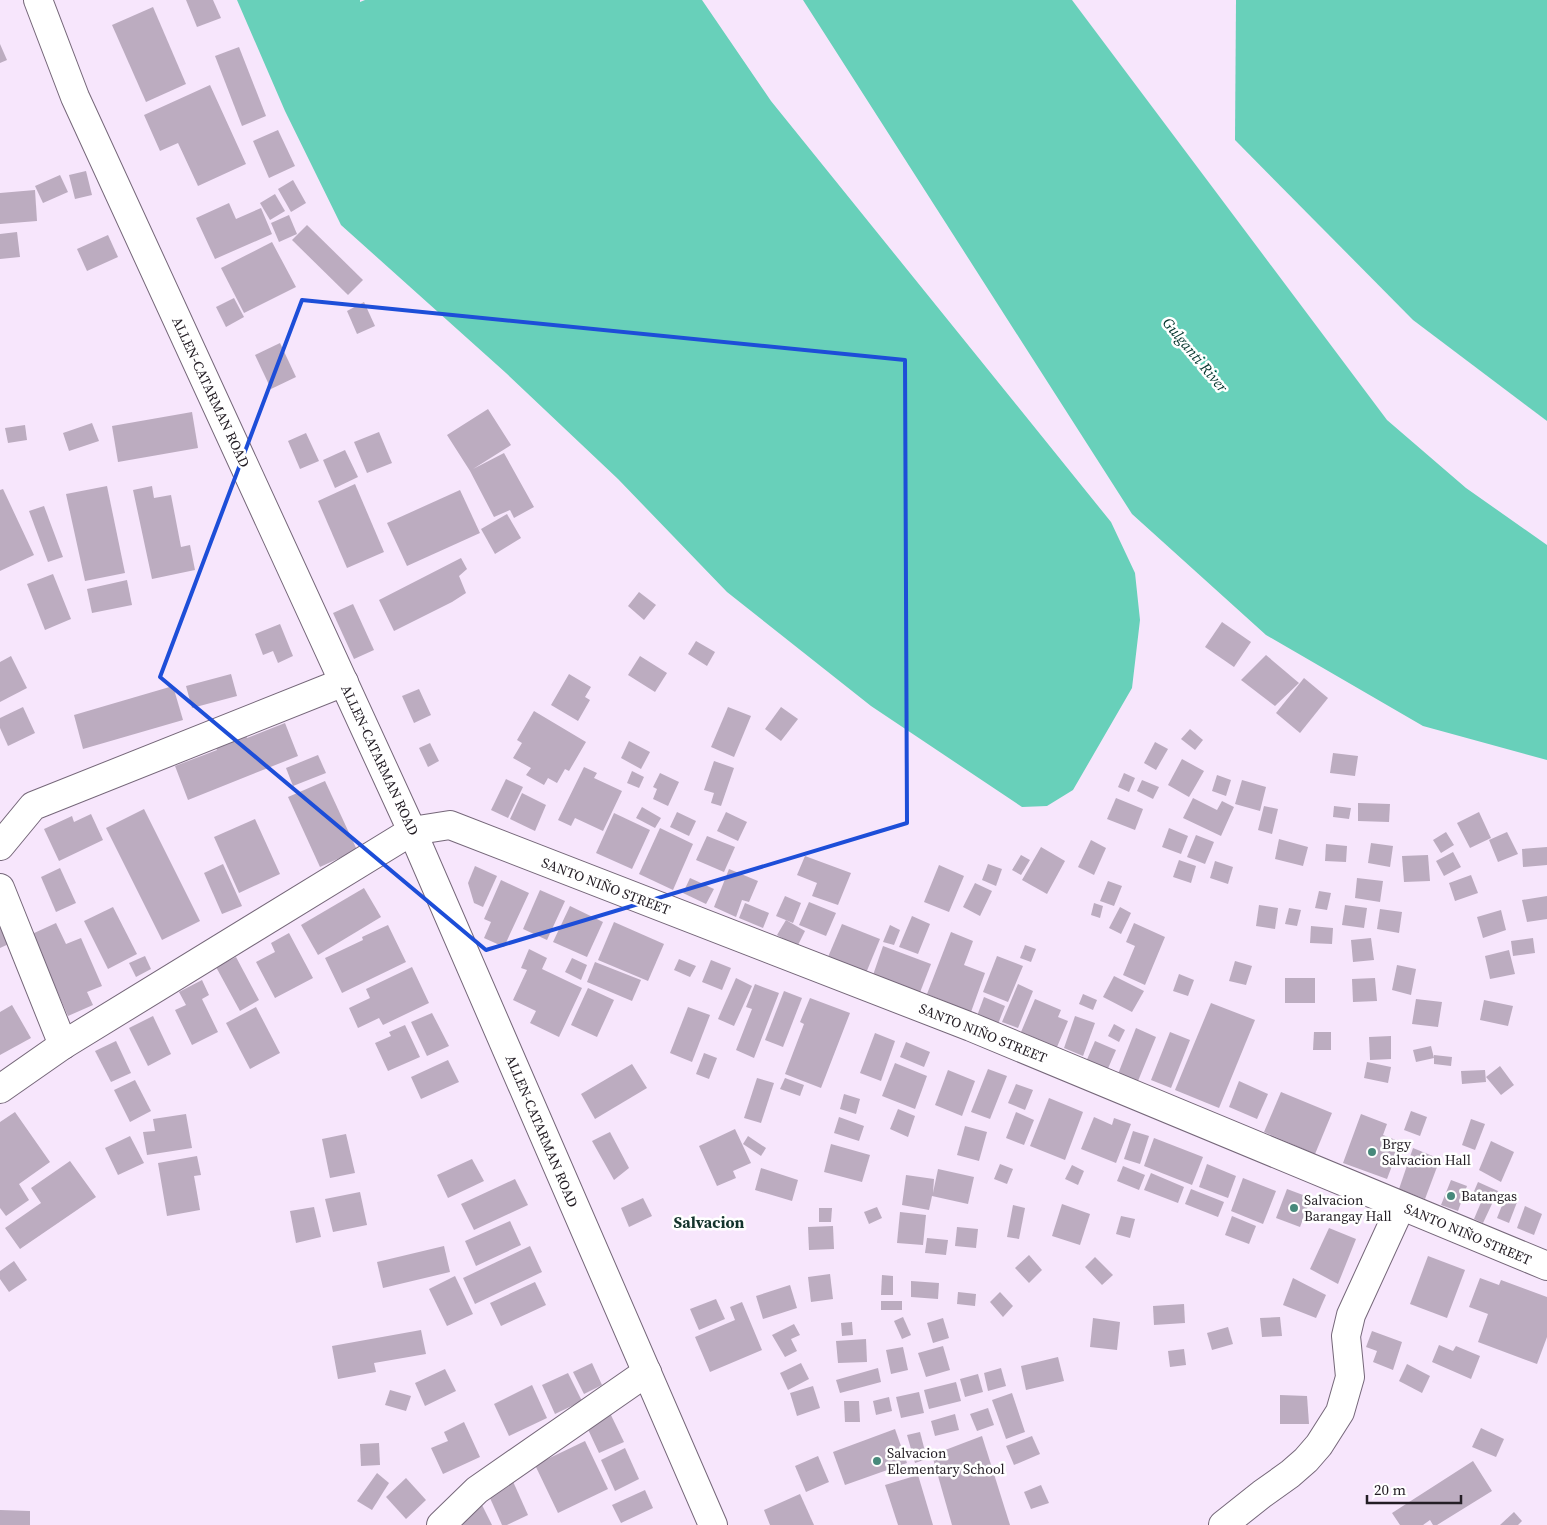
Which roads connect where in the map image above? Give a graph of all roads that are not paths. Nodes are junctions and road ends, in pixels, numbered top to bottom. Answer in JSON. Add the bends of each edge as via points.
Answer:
{"nodes":[{"id":1,"x":38,"y":0,"type":"edge"},
{"id":2,"x":344,"y":682,"type":"junction"},
{"id":3,"x":412,"y":831,"type":"junction"},
{"id":4,"x":0,"y":846,"type":"edge"},
{"id":5,"x":0,"y":888,"type":"edge"},
{"id":6,"x":63,"y":1044,"type":"junction"},
{"id":7,"x":0,"y":1089,"type":"edge"},
{"id":8,"x":1401,"y":1206,"type":"junction"},
{"id":9,"x":1547,"y":1266,"type":"edge"},
{"id":10,"x":647,"y":1372,"type":"junction"},
{"id":11,"x":441,"y":1525,"type":"edge"},
{"id":12,"x":713,"y":1525,"type":"edge"},
{"id":13,"x":1224,"y":1525,"type":"edge"}],
"edges":[{"from":1,"to":2,"type":"street","name":"ALLEN-CATARMAN ROAD","via":[[76,97]]},
{"from":2,"to":3,"type":"street","name":"ALLEN-CATARMAN ROAD"},
{"from":2,"to":4,"type":"street","via":[[33,806]]},
{"from":3,"to":6,"type":"street"},
{"from":3,"to":8,"type":"street","name":"SANTO NIÑO STREET","via":[[450,825],[971,1027]]},
{"from":3,"to":10,"type":"street","name":"ALLEN-CATARMAN ROAD"},
{"from":5,"to":6,"type":"street"},
{"from":6,"to":7,"type":"street"},
{"from":8,"to":9,"type":"street","name":"SANTO NIÑO STREET"},
{"from":8,"to":13,"type":"street","via":[[1351,1315],[1346,1336],[1350,1377],[1340,1412],[1306,1460]]},
{"from":10,"to":11,"type":"street","via":[[476,1490]]},
{"from":10,"to":12,"type":"street","name":"ALLEN-CATARMAN ROAD"}]}
